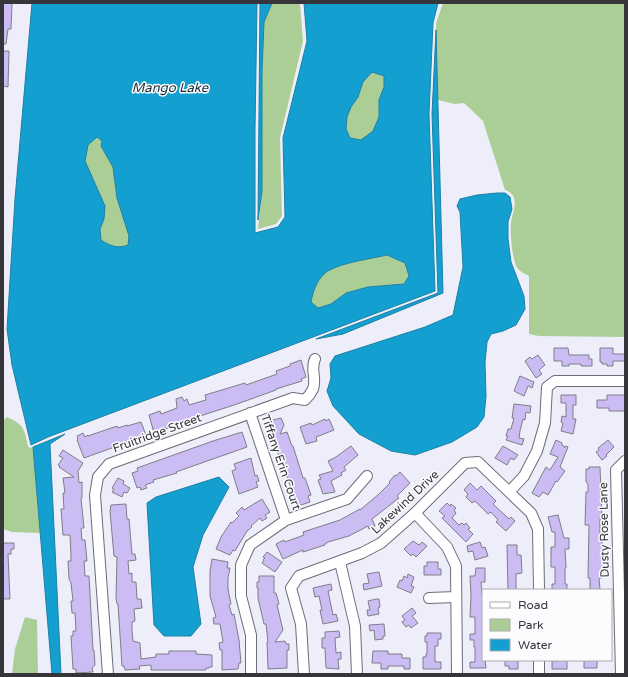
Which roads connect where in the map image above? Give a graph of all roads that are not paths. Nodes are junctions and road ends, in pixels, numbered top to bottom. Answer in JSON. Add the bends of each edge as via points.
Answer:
{"nodes":[{"id":1,"x":315,"y":359,"type":"dead end"},
{"id":2,"x":625,"y":381,"type":"edge"},
{"id":3,"x":250,"y":413,"type":"junction"},
{"id":4,"x":625,"y":461,"type":"edge"},
{"id":5,"x":367,"y":476,"type":"dead end"},
{"id":6,"x":510,"y":491,"type":"junction"},
{"id":7,"x":415,"y":513,"type":"junction"},
{"id":8,"x":286,"y":520,"type":"junction"},
{"id":9,"x":340,"y":562,"type":"junction"},
{"id":10,"x":538,"y":589,"type":"edge"},
{"id":11,"x":456,"y":597,"type":"junction"},
{"id":12,"x":430,"y":598,"type":"dead end"},
{"id":13,"x":539,"y":661,"type":"edge"},
{"id":14,"x":108,"y":674,"type":"edge"},
{"id":15,"x":251,"y":674,"type":"edge"},
{"id":16,"x":304,"y":674,"type":"edge"},
{"id":17,"x":357,"y":674,"type":"edge"},
{"id":18,"x":456,"y":674,"type":"edge"},
{"id":19,"x":539,"y":674,"type":"edge"},
{"id":20,"x":621,"y":674,"type":"edge"}],
"edges":[{"from":1,"to":3,"type":"street","name":"Fruitridge Street","via":[[312,367],[314,384],[305,400],[293,398]]},
{"from":2,"to":6,"type":"street","via":[[555,381],[547,387],[545,423],[537,451],[524,476]]},
{"from":3,"to":8,"type":"street","name":"Tiffany Erin Court"},
{"from":3,"to":14,"type":"street","name":"Fruitridge Street","via":[[109,464],[98,477],[95,495]]},
{"from":4,"to":20,"type":"street","name":"Dusty Rose Lane","via":[[616,470]]},
{"from":5,"to":8,"type":"street","via":[[347,499]]},
{"from":6,"to":7,"type":"street","name":"Lakewind Drive","via":[[478,462],[465,463]]},
{"from":6,"to":10,"type":"street","name":"Lakewind Drive","via":[[531,513],[538,529]]},
{"from":7,"to":9,"type":"street","name":"Lakewind Drive","via":[[381,543]]},
{"from":7,"to":11,"type":"street","via":[[447,547],[453,559],[456,566]]},
{"from":8,"to":15,"type":"street","via":[[250,545],[241,565],[242,596],[251,635]]},
{"from":9,"to":16,"type":"street","name":"Lakewind Drive","via":[[299,576],[291,588],[301,624]]},
{"from":9,"to":17,"type":"street","via":[[355,626]]},
{"from":11,"to":12,"type":"street"},
{"from":11,"to":18,"type":"street"},
{"from":13,"to":19,"type":"street"}]}
